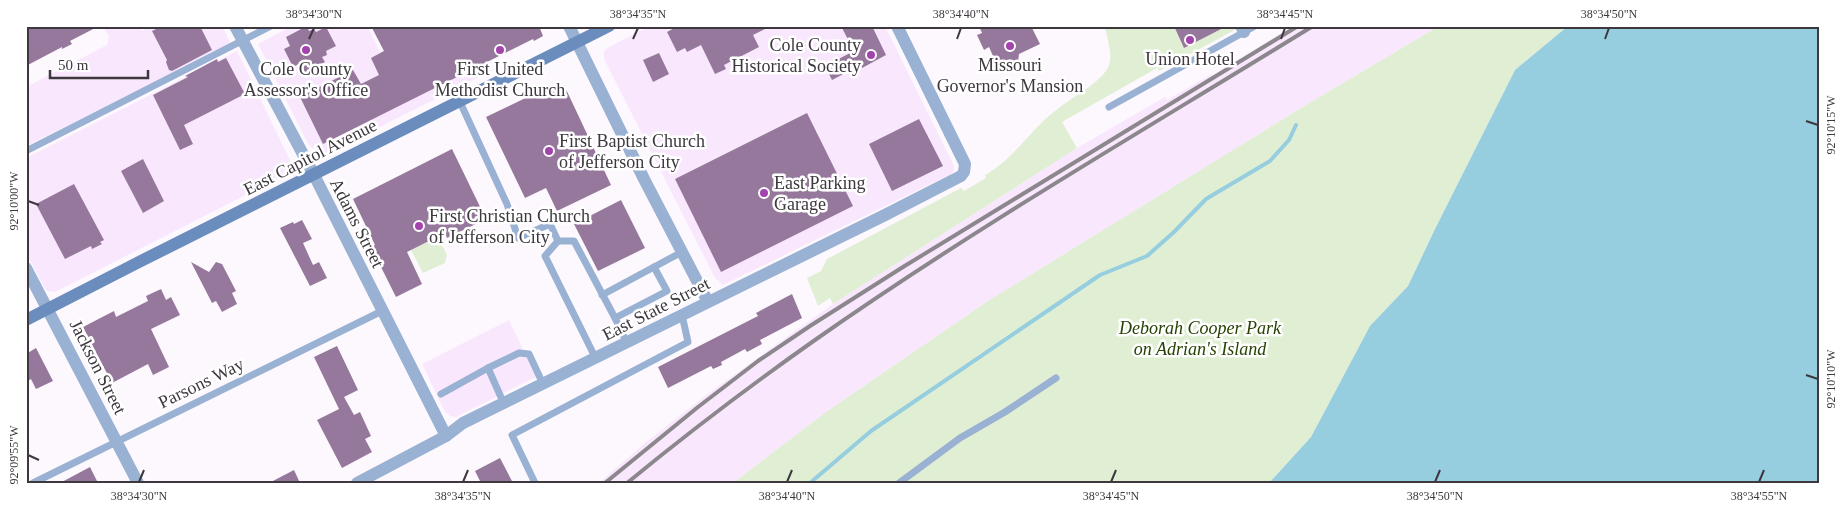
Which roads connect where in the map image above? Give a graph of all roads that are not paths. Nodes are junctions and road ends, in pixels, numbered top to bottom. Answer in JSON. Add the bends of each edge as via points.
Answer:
{"nodes":[{"id":1,"x":235,"y":26,"type":"edge"},
{"id":2,"x":271,"y":26,"type":"edge"},
{"id":3,"x":569,"y":26,"type":"edge"},
{"id":4,"x":609,"y":26,"type":"edge"},
{"id":5,"x":898,"y":26,"type":"edge"},
{"id":6,"x":1246,"y":28,"type":"edge"},
{"id":7,"x":242,"y":41,"type":"junction"},
{"id":8,"x":577,"y":42,"type":"junction"},
{"id":9,"x":460,"y":102,"type":"junction"},
{"id":10,"x":1109,"y":107,"type":"dead end"},
{"id":11,"x":26,"y":151,"type":"edge"},
{"id":12,"x":314,"y":175,"type":"junction"},
{"id":13,"x":558,"y":241,"type":"junction"},
{"id":14,"x":682,"y":252,"type":"junction"},
{"id":15,"x":654,"y":266,"type":"junction"},
{"id":16,"x":26,"y":268,"type":"edge"},
{"id":17,"x":602,"y":295,"type":"junction"},
{"id":18,"x":708,"y":302,"type":"junction"},
{"id":19,"x":48,"y":309,"type":"junction"},
{"id":20,"x":382,"y":311,"type":"junction"},
{"id":21,"x":682,"y":315,"type":"junction"},
{"id":22,"x":614,"y":318,"type":"junction"},
{"id":23,"x":26,"y":320,"type":"edge"},
{"id":24,"x":627,"y":343,"type":"junction"},
{"id":25,"x":596,"y":358,"type":"junction"},
{"id":26,"x":488,"y":368,"type":"junction"},
{"id":27,"x":1056,"y":378,"type":"dead end"},
{"id":28,"x":543,"y":384,"type":"junction"},
{"id":29,"x":441,"y":394,"type":"dead end"},
{"id":30,"x":504,"y":404,"type":"junction"},
{"id":31,"x":446,"y":436,"type":"junction"},
{"id":32,"x":117,"y":442,"type":"junction"},
{"id":33,"x":33,"y":483,"type":"edge"},
{"id":34,"x":138,"y":483,"type":"edge"},
{"id":35,"x":357,"y":483,"type":"edge"},
{"id":36,"x":535,"y":483,"type":"edge"},
{"id":37,"x":899,"y":483,"type":"edge"}],
"edges":[{"from":1,"to":7,"type":"street","name":"Adams Street"},
{"from":2,"to":7,"type":"lane"},
{"from":3,"to":8,"type":"street"},
{"from":4,"to":8,"type":"street","name":"East Capitol Avenue"},
{"from":5,"to":18,"type":"street","name":"East State Street","via":[[965,164],[964,172]]},
{"from":6,"to":10,"type":"lane"},
{"from":7,"to":11,"type":"lane"},
{"from":7,"to":12,"type":"street","name":"Adams Street"},
{"from":8,"to":9,"type":"street","name":"East Capitol Avenue"},
{"from":8,"to":14,"type":"street"},
{"from":9,"to":12,"type":"street","name":"East Capitol Avenue"},
{"from":9,"to":13,"type":"lane","via":[[507,204],[518,238],[550,224]]},
{"from":12,"to":19,"type":"street","name":"East Capitol Avenue"},
{"from":12,"to":20,"type":"street","name":"Adams Street"},
{"from":13,"to":17,"type":"lane","via":[[574,241]]},
{"from":13,"to":25,"type":"lane","via":[[545,256]]},
{"from":14,"to":15,"type":"lane"},
{"from":14,"to":18,"type":"street"},
{"from":15,"to":17,"type":"lane"},
{"from":15,"to":22,"type":"lane","via":[[667,291]]},
{"from":16,"to":19,"type":"street","name":"Jackson Street"},
{"from":17,"to":22,"type":"lane"},
{"from":18,"to":21,"type":"street","name":"East State Street"},
{"from":19,"to":23,"type":"street","name":"East Capitol Avenue"},
{"from":19,"to":32,"type":"street","name":"Jackson Street"},
{"from":20,"to":31,"type":"street","name":"Adams Street"},
{"from":20,"to":32,"type":"lane","name":"Parsons Way"},
{"from":21,"to":24,"type":"street","name":"East State Street"},
{"from":21,"to":36,"type":"lane","via":[[688,342],[512,435]]},
{"from":22,"to":24,"type":"lane"},
{"from":24,"to":25,"type":"street","name":"East State Street"},
{"from":25,"to":28,"type":"street","name":"East State Street"},
{"from":26,"to":28,"type":"lane","via":[[519,353],[529,354]]},
{"from":26,"to":29,"type":"lane"},
{"from":26,"to":30,"type":"lane"},
{"from":27,"to":37,"type":"lane","via":[[960,438]]},
{"from":28,"to":30,"type":"street","name":"East State Street"},
{"from":30,"to":31,"type":"street","name":"East State Street","via":[[463,423]]},
{"from":31,"to":35,"type":"street","name":"East State Street"},
{"from":32,"to":33,"type":"lane","name":"Parsons Way"},
{"from":32,"to":34,"type":"street","name":"Jackson Street"}]}
